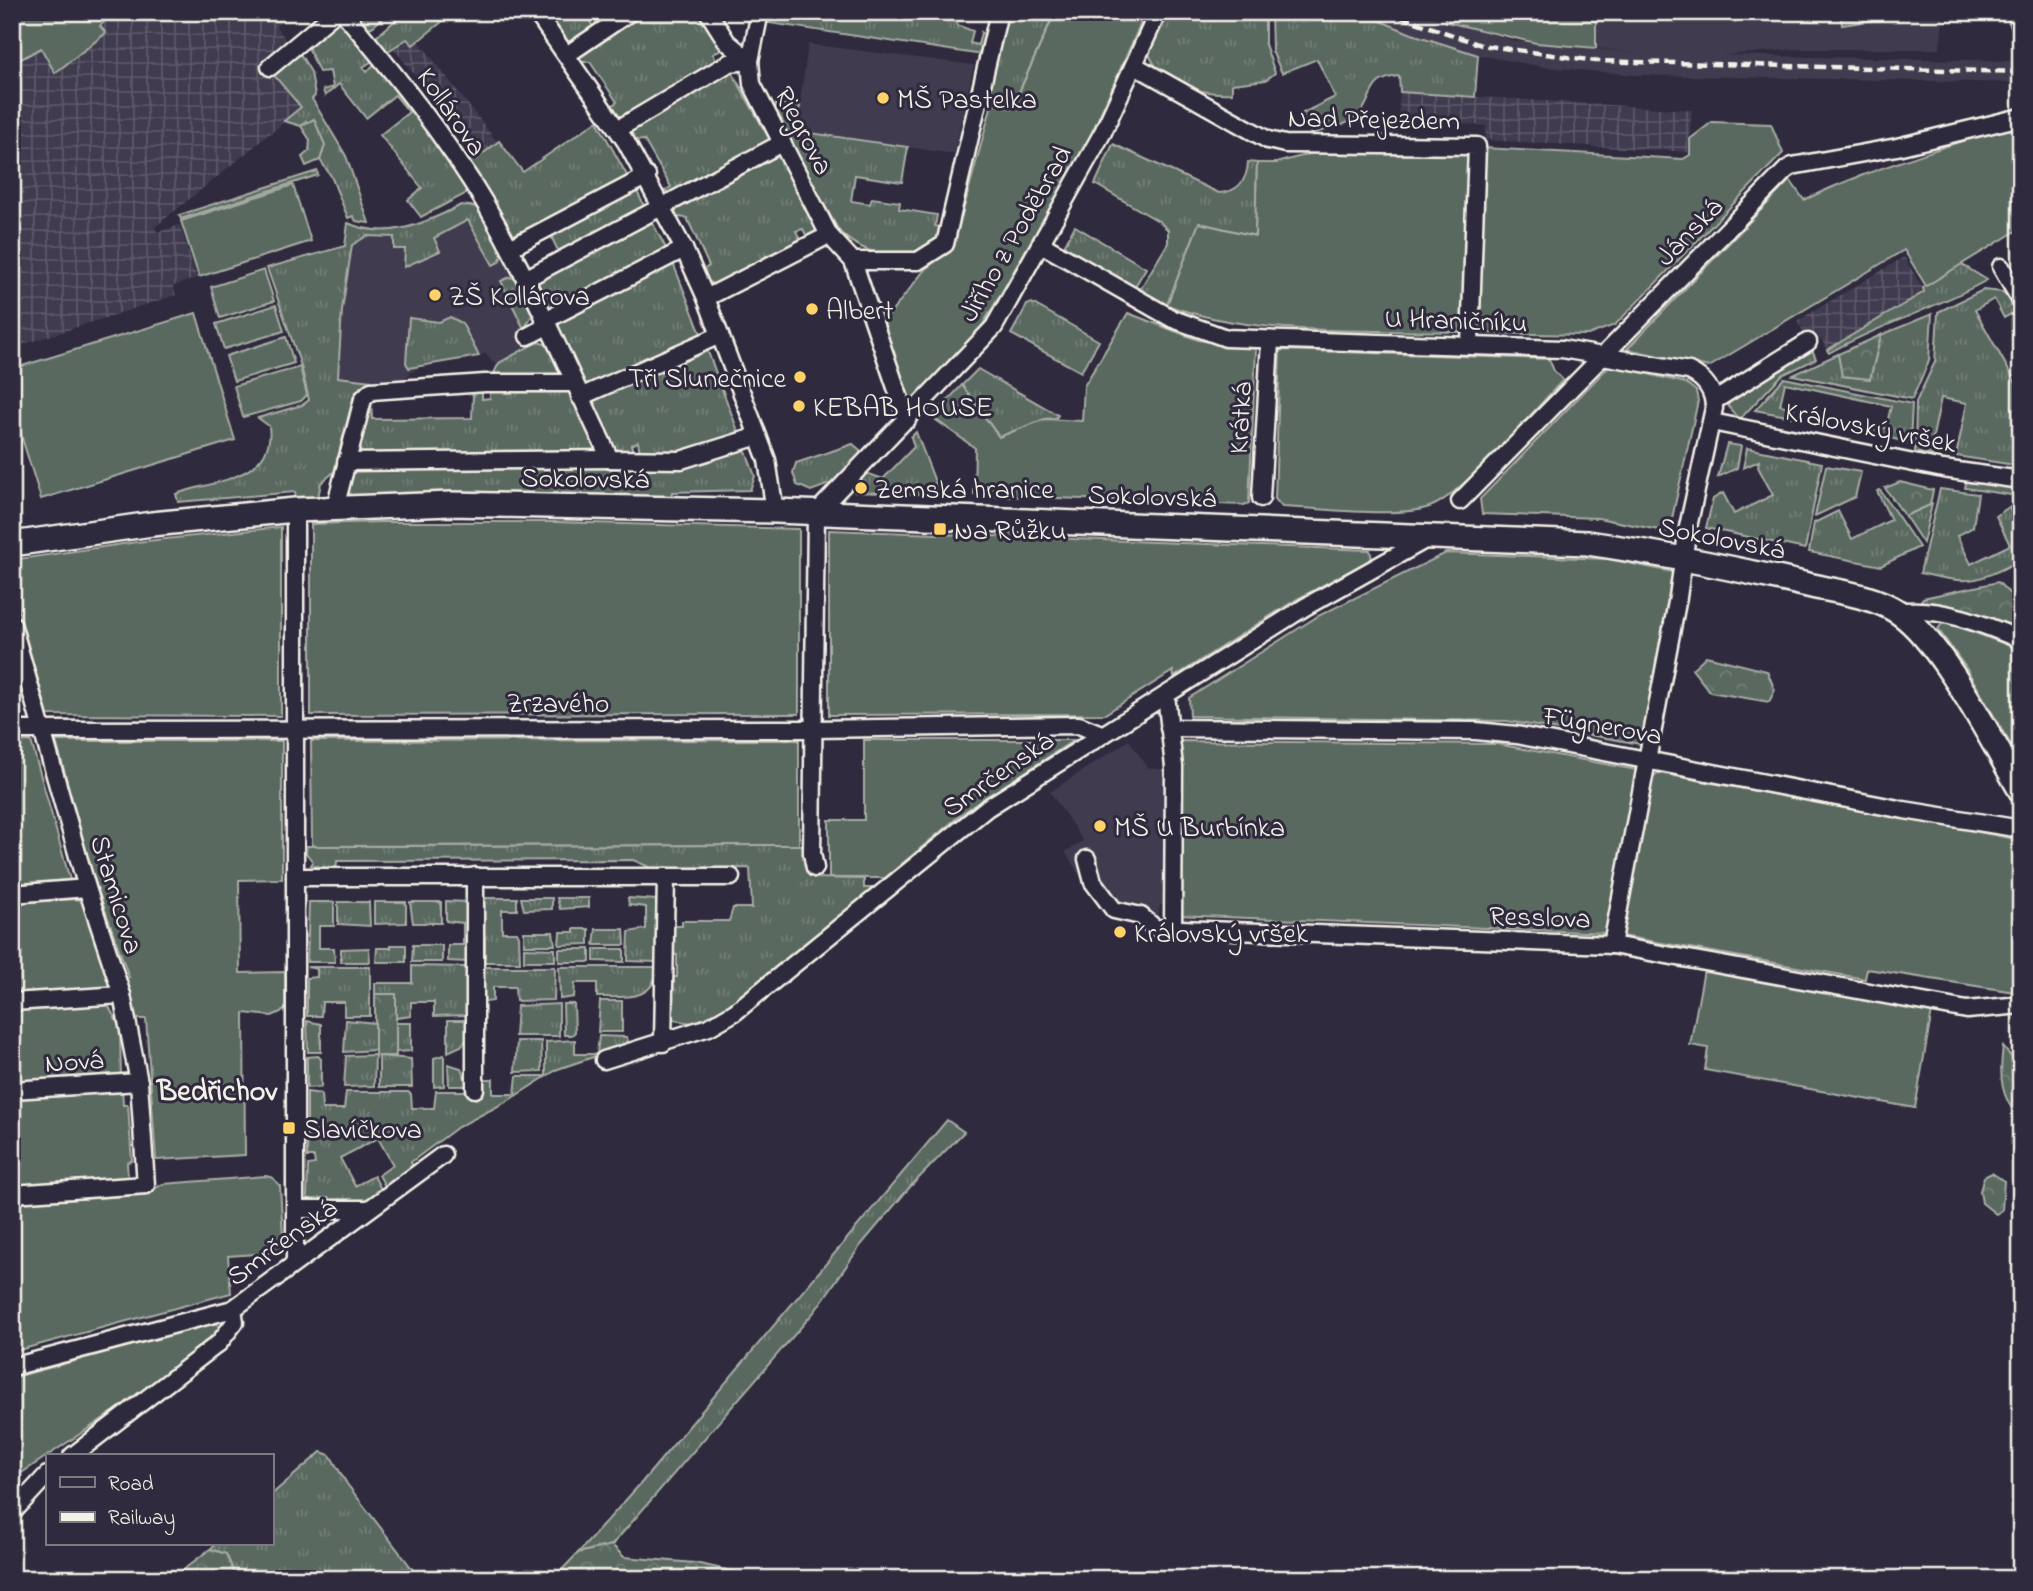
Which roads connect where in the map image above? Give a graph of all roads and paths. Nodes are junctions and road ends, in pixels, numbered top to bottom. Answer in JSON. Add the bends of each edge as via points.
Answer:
{"nodes":[{"id":1,"x":336,"y":12,"type":"edge"},
{"id":2,"x":343,"y":12,"type":"edge"},
{"id":3,"x":536,"y":12,"type":"edge"},
{"id":4,"x":630,"y":12,"type":"edge"},
{"id":5,"x":708,"y":12,"type":"edge"},
{"id":6,"x":760,"y":12,"type":"edge"},
{"id":7,"x":999,"y":12,"type":"edge"},
{"id":8,"x":1158,"y":12,"type":"edge"},
{"id":9,"x":568,"y":54,"type":"junction"},
{"id":10,"x":750,"y":61,"type":"junction"},
{"id":11,"x":1134,"y":65,"type":"junction"},
{"id":12,"x":270,"y":67,"type":"dead end"},
{"id":13,"x":2021,"y":117,"type":"edge"},
{"id":14,"x":618,"y":129,"type":"junction"},
{"id":15,"x":782,"y":143,"type":"junction"},
{"id":16,"x":647,"y":176,"type":"junction"},
{"id":17,"x":664,"y":207,"type":"junction"},
{"id":18,"x":829,"y":235,"type":"junction"},
{"id":19,"x":1041,"y":244,"type":"junction"},
{"id":20,"x":510,"y":248,"type":"junction"},
{"id":21,"x":684,"y":249,"type":"junction"},
{"id":22,"x":853,"y":261,"type":"junction"},
{"id":23,"x":2001,"y":267,"type":"dead end"},
{"id":24,"x":525,"y":279,"type":"junction"},
{"id":25,"x":706,"y":299,"type":"junction"},
{"id":26,"x":2021,"y":301,"type":"edge"},
{"id":27,"x":545,"y":324,"type":"junction"},
{"id":28,"x":720,"y":335,"type":"junction"},
{"id":29,"x":528,"y":336,"type":"dead end"},
{"id":30,"x":1270,"y":341,"type":"junction"},
{"id":31,"x":1808,"y":342,"type":"dead end"},
{"id":32,"x":1470,"y":344,"type":"junction"},
{"id":33,"x":1605,"y":354,"type":"junction"},
{"id":34,"x":577,"y":390,"type":"junction"},
{"id":35,"x":1714,"y":401,"type":"junction"},
{"id":36,"x":907,"y":420,"type":"junction"},
{"id":37,"x":1712,"y":422,"type":"junction"},
{"id":38,"x":758,"y":436,"type":"junction"},
{"id":39,"x":610,"y":459,"type":"junction"},
{"id":40,"x":346,"y":462,"type":"junction"},
{"id":41,"x":2021,"y":480,"type":"edge"},
{"id":42,"x":1261,"y":498,"type":"dead end"},
{"id":43,"x":1460,"y":501,"type":"dead end"},
{"id":44,"x":335,"y":508,"type":"junction"},
{"id":45,"x":295,"y":510,"type":"junction"},
{"id":46,"x":775,"y":511,"type":"junction"},
{"id":47,"x":816,"y":513,"type":"junction"},
{"id":48,"x":1432,"y":536,"type":"junction"},
{"id":49,"x":12,"y":544,"type":"edge"},
{"id":50,"x":1684,"y":558,"type":"junction"},
{"id":51,"x":1899,"y":612,"type":"junction"},
{"id":52,"x":12,"y":624,"type":"edge"},
{"id":53,"x":2021,"y":640,"type":"edge"},
{"id":54,"x":1166,"y":695,"type":"junction"},
{"id":55,"x":295,"y":727,"type":"junction"},
{"id":56,"x":44,"y":728,"type":"junction"},
{"id":57,"x":1169,"y":728,"type":"junction"},
{"id":58,"x":814,"y":729,"type":"junction"},
{"id":59,"x":12,"y":730,"type":"edge"},
{"id":60,"x":1101,"y":734,"type":"junction"},
{"id":61,"x":1648,"y":759,"type":"junction"},
{"id":62,"x":2021,"y":791,"type":"edge"},
{"id":63,"x":2021,"y":829,"type":"edge"},
{"id":64,"x":1087,"y":859,"type":"dead end"},
{"id":65,"x":815,"y":868,"type":"dead end"},
{"id":66,"x":475,"y":876,"type":"junction"},
{"id":67,"x":295,"y":877,"type":"junction"},
{"id":68,"x":666,"y":877,"type":"junction"},
{"id":69,"x":731,"y":877,"type":"dead end"},
{"id":70,"x":87,"y":888,"type":"junction"},
{"id":71,"x":12,"y":894,"type":"edge"},
{"id":72,"x":1173,"y":930,"type":"junction"},
{"id":73,"x":1612,"y":945,"type":"junction"},
{"id":74,"x":122,"y":995,"type":"junction"},
{"id":75,"x":12,"y":1002,"type":"edge"},
{"id":76,"x":2021,"y":1006,"type":"edge"},
{"id":77,"x":663,"y":1043,"type":"junction"},
{"id":78,"x":604,"y":1060,"type":"dead end"},
{"id":79,"x":139,"y":1082,"type":"junction"},
{"id":80,"x":475,"y":1089,"type":"dead end"},
{"id":81,"x":12,"y":1090,"type":"edge"},
{"id":82,"x":443,"y":1155,"type":"dead end"},
{"id":83,"x":12,"y":1194,"type":"edge"},
{"id":84,"x":296,"y":1209,"type":"junction"},
{"id":85,"x":368,"y":1209,"type":"junction"},
{"id":86,"x":295,"y":1262,"type":"junction"},
{"id":87,"x":233,"y":1309,"type":"junction"},
{"id":88,"x":12,"y":1367,"type":"edge"},
{"id":89,"x":75,"y":1454,"type":"edge"},
{"id":90,"x":46,"y":1476,"type":"edge"},
{"id":91,"x":12,"y":1513,"type":"edge"}],
"edges":[{"from":1,"to":12,"type":"street"},
{"from":2,"to":20,"type":"street","name":"Kollárova","via":[[445,142]]},
{"from":3,"to":9,"type":"street"},
{"from":4,"to":9,"type":"street"},
{"from":5,"to":10,"type":"street","via":[[727,42]]},
{"from":6,"to":10,"type":"street","name":"Riegrova"},
{"from":7,"to":22,"type":"street","via":[[945,244],[918,261]]},
{"from":8,"to":11,"type":"street","name":"Jiřího z Poděbrad"},
{"from":9,"to":14,"type":"street"},
{"from":10,"to":14,"type":"street","via":[[729,63]]},
{"from":10,"to":15,"type":"street","name":"Riegrova","via":[[752,84]]},
{"from":11,"to":19,"type":"street","name":"Jiřího z Poděbrad"},
{"from":11,"to":32,"type":"street","name":"Nad Přejezdem","via":[[1260,136],[1285,144],[1477,146]]},
{"from":13,"to":33,"type":"street","name":"Jánská","via":[[1792,166]]},
{"from":14,"to":16,"type":"street"},
{"from":15,"to":17,"type":"street"},
{"from":15,"to":18,"type":"street","name":"Riegrova"},
{"from":16,"to":17,"type":"street"},
{"from":16,"to":20,"type":"street"},
{"from":17,"to":21,"type":"street"},
{"from":17,"to":24,"type":"street"},
{"from":18,"to":22,"type":"street","name":"Riegrova"},
{"from":18,"to":25,"type":"street"},
{"from":19,"to":30,"type":"street","name":"U Hraničníku","via":[[1173,319],[1226,338]]},
{"from":19,"to":36,"type":"street","name":"Jiřího z Poděbrad","via":[[994,327]]},
{"from":20,"to":24,"type":"street","name":"Kollárova"},
{"from":21,"to":25,"type":"street"},
{"from":21,"to":27,"type":"street"},
{"from":22,"to":36,"type":"street","name":"Riegrova"},
{"from":23,"to":26,"type":"street"},
{"from":24,"to":27,"type":"street","name":"Kollárova"},
{"from":25,"to":28,"type":"street"},
{"from":27,"to":29,"type":"street"},
{"from":27,"to":34,"type":"street","name":"Kollárova"},
{"from":28,"to":34,"type":"street"},
{"from":28,"to":38,"type":"street"},
{"from":30,"to":32,"type":"street","name":"U Hraničníku"},
{"from":30,"to":42,"type":"street","name":"Krátká"},
{"from":31,"to":35,"type":"street","name":"Královský vršek"},
{"from":32,"to":33,"type":"street","name":"U Hraničníku"},
{"from":33,"to":35,"type":"street","name":"U Hraničníku","via":[[1689,371],[1706,383]]},
{"from":33,"to":43,"type":"street","name":"Jánská"},
{"from":34,"to":39,"type":"street","name":"Kollárova"},
{"from":34,"to":40,"type":"street","via":[[495,382],[371,391],[363,399]]},
{"from":35,"to":37,"type":"street"},
{"from":36,"to":47,"type":"street","name":"Jiřího z Poděbrad"},
{"from":37,"to":41,"type":"street","name":"Královský vršek","via":[[1942,469]]},
{"from":37,"to":50,"type":"street"},
{"from":38,"to":39,"type":"street","via":[[681,460]]},
{"from":38,"to":46,"type":"street"},
{"from":39,"to":40,"type":"street","name":"Sokolovská"},
{"from":40,"to":44,"type":"street"},
{"from":44,"to":45,"type":"street","name":"Sokolovská"},
{"from":44,"to":46,"type":"street","name":"Sokolovská","via":[[476,505]]},
{"from":45,"to":49,"type":"street","name":"Sokolovská"},
{"from":45,"to":55,"type":"street"},
{"from":46,"to":47,"type":"street","name":"Sokolovská"},
{"from":47,"to":48,"type":"street","name":"Sokolovská"},
{"from":47,"to":58,"type":"street"},
{"from":48,"to":50,"type":"street","name":"Sokolovská","via":[[1588,543]]},
{"from":48,"to":54,"type":"street","name":"Smrčenská","via":[[1305,607]]},
{"from":50,"to":51,"type":"street","name":"Sokolovská","via":[[1847,594]]},
{"from":50,"to":61,"type":"street"},
{"from":51,"to":53,"type":"street","via":[[1936,612]]},
{"from":51,"to":62,"type":"street","name":"Sokolovská","via":[[1944,663]]},
{"from":52,"to":56,"type":"street","name":"Stamicova"},
{"from":54,"to":57,"type":"street"},
{"from":54,"to":60,"type":"street","name":"Smrčenská"},
{"from":55,"to":56,"type":"street","name":"Zrzavého"},
{"from":55,"to":58,"type":"street","name":"Zrzavého"},
{"from":55,"to":67,"type":"street"},
{"from":56,"to":59,"type":"street","name":"Zrzavého"},
{"from":56,"to":70,"type":"street","name":"Stamicova"},
{"from":57,"to":61,"type":"street","name":"Fügnerova","via":[[1476,731]]},
{"from":57,"to":72,"type":"street","via":[[1174,767]]},
{"from":58,"to":60,"type":"street","name":"Zrzavého","via":[[1079,725]]},
{"from":58,"to":65,"type":"street"},
{"from":60,"to":77,"type":"street","name":"Smrčenská","via":[[987,808],[735,1012]]},
{"from":61,"to":63,"type":"street","name":"Fügnerova"},
{"from":61,"to":73,"type":"street"},
{"from":64,"to":72,"type":"street","name":"Resslova","via":[[1093,882],[1114,910],[1141,916],[1155,928]]},
{"from":66,"to":67,"type":"street"},
{"from":66,"to":68,"type":"street"},
{"from":66,"to":80,"type":"street"},
{"from":67,"to":84,"type":"street"},
{"from":68,"to":69,"type":"street"},
{"from":68,"to":77,"type":"street"},
{"from":70,"to":71,"type":"street"},
{"from":70,"to":74,"type":"street","name":"Stamicova"},
{"from":72,"to":73,"type":"street","name":"Resslova"},
{"from":73,"to":76,"type":"street","name":"Resslova","via":[[1967,1010]]},
{"from":74,"to":75,"type":"street"},
{"from":74,"to":79,"type":"street","name":"Stamicova"},
{"from":77,"to":78,"type":"street","name":"Smrčenská"},
{"from":79,"to":81,"type":"street","name":"Nová"},
{"from":79,"to":83,"type":"street","name":"Stamicova","via":[[146,1185]]},
{"from":82,"to":85,"type":"street","name":"Smrčenská"},
{"from":84,"to":85,"type":"street"},
{"from":84,"to":86,"type":"street"},
{"from":85,"to":86,"type":"street","name":"Smrčenská"},
{"from":86,"to":87,"type":"street","name":"Smrčenská"},
{"from":87,"to":88,"type":"street","name":"Smrčenská"},
{"from":87,"to":89,"type":"street","via":[[235,1322],[219,1343]]},
{"from":90,"to":91,"type":"street"}]}
